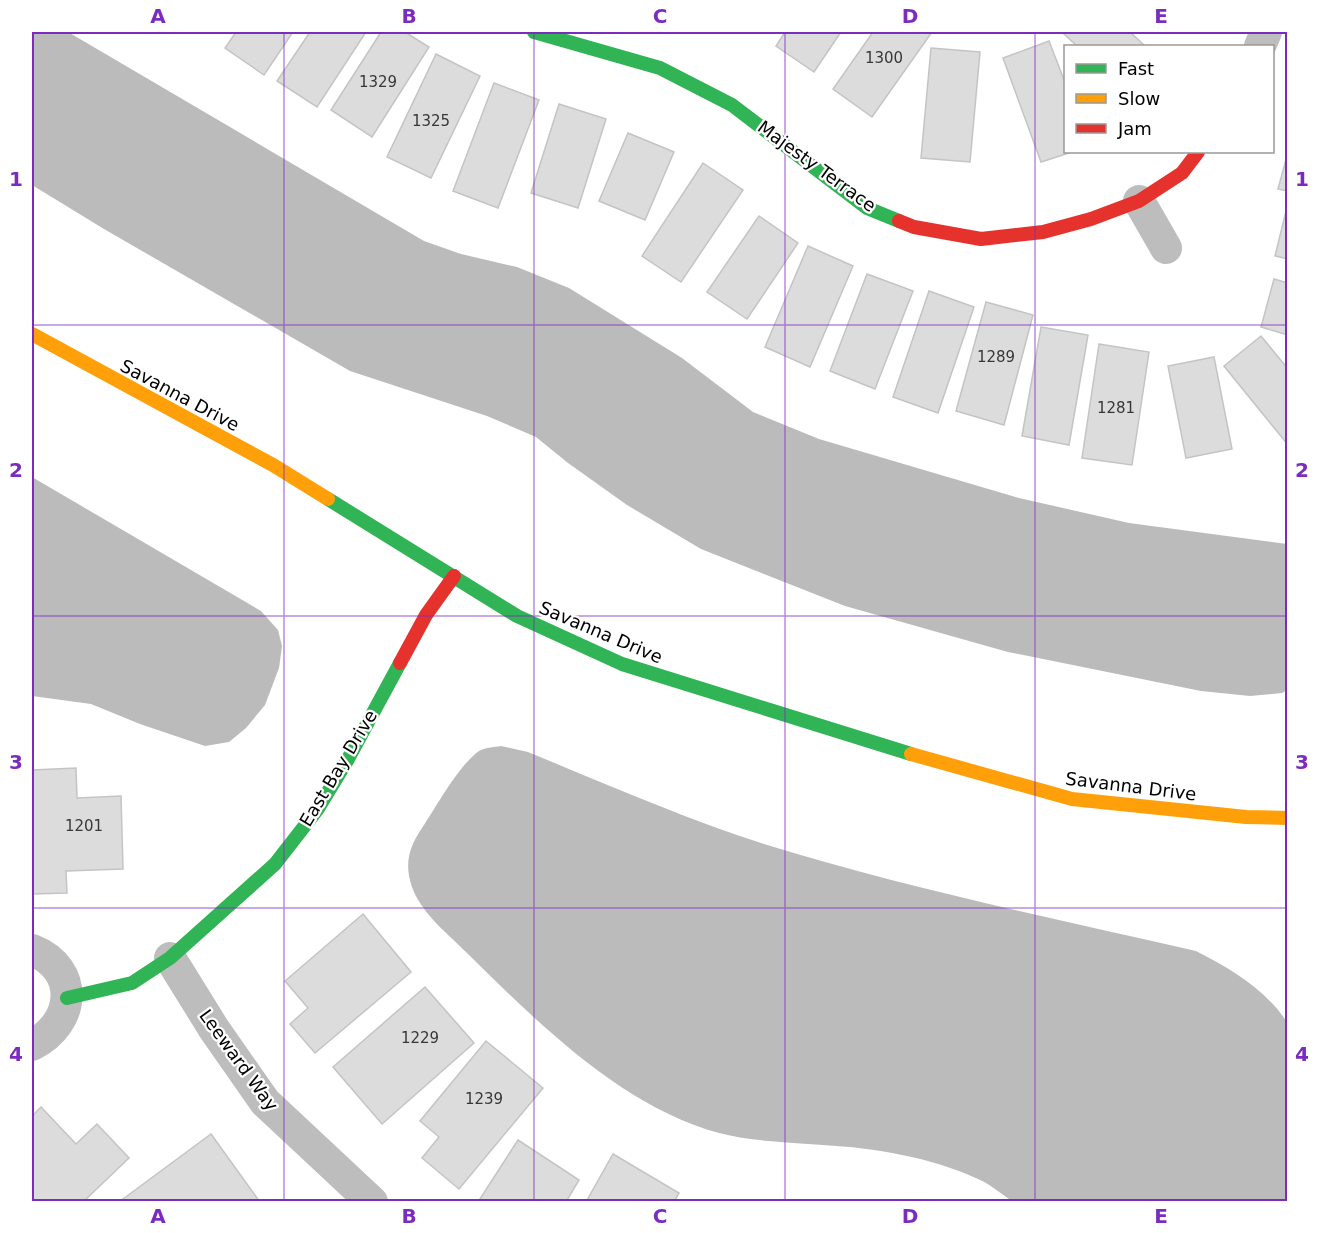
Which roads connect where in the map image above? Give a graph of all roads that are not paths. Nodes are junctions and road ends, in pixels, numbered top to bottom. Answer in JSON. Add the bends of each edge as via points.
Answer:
{"nodes":[{"id":1,"x":534,"y":32,"type":"edge"},
{"id":2,"x":1197,"y":153,"type":"edge"},
{"id":3,"x":1139,"y":201,"type":"junction"},
{"id":4,"x":1166,"y":248,"type":"dead end"},
{"id":5,"x":32,"y":334,"type":"edge"},
{"id":6,"x":454,"y":576,"type":"junction"},
{"id":7,"x":1287,"y":818,"type":"edge"},
{"id":8,"x":32,"y":950,"type":"edge"},
{"id":9,"x":170,"y":958,"type":"junction"},
{"id":10,"x":67,"y":998,"type":"junction"},
{"id":11,"x":32,"y":1045,"type":"edge"},
{"id":12,"x":372,"y":1202,"type":"edge"}],
"edges":[{"from":1,"to":3,"type":"street","name":"Majesty Terrace","via":[[660,68],[732,105],[867,208],[914,227],[981,239],[1043,232]]},
{"from":2,"to":3,"type":"street","name":"Majesty Terrace","via":[[1182,173]]},
{"from":3,"to":4,"type":"street"},
{"from":5,"to":6,"type":"street","name":"Savanna Drive","via":[[273,465]]},
{"from":6,"to":7,"type":"street","name":"Savanna Drive","via":[[517,616],[622,664],[880,746],[1072,799],[1246,818]]},
{"from":6,"to":9,"type":"street","name":"East Bay Drive","via":[[426,615],[317,810],[275,864]]},
{"from":8,"to":10,"type":"street","via":[[58,968]]},
{"from":9,"to":10,"type":"street","name":"East Bay Drive","via":[[132,984]]},
{"from":9,"to":12,"type":"street","name":"Leeward Way","via":[[266,1102]]},
{"from":10,"to":11,"type":"street","via":[[57,1028]]}]}
